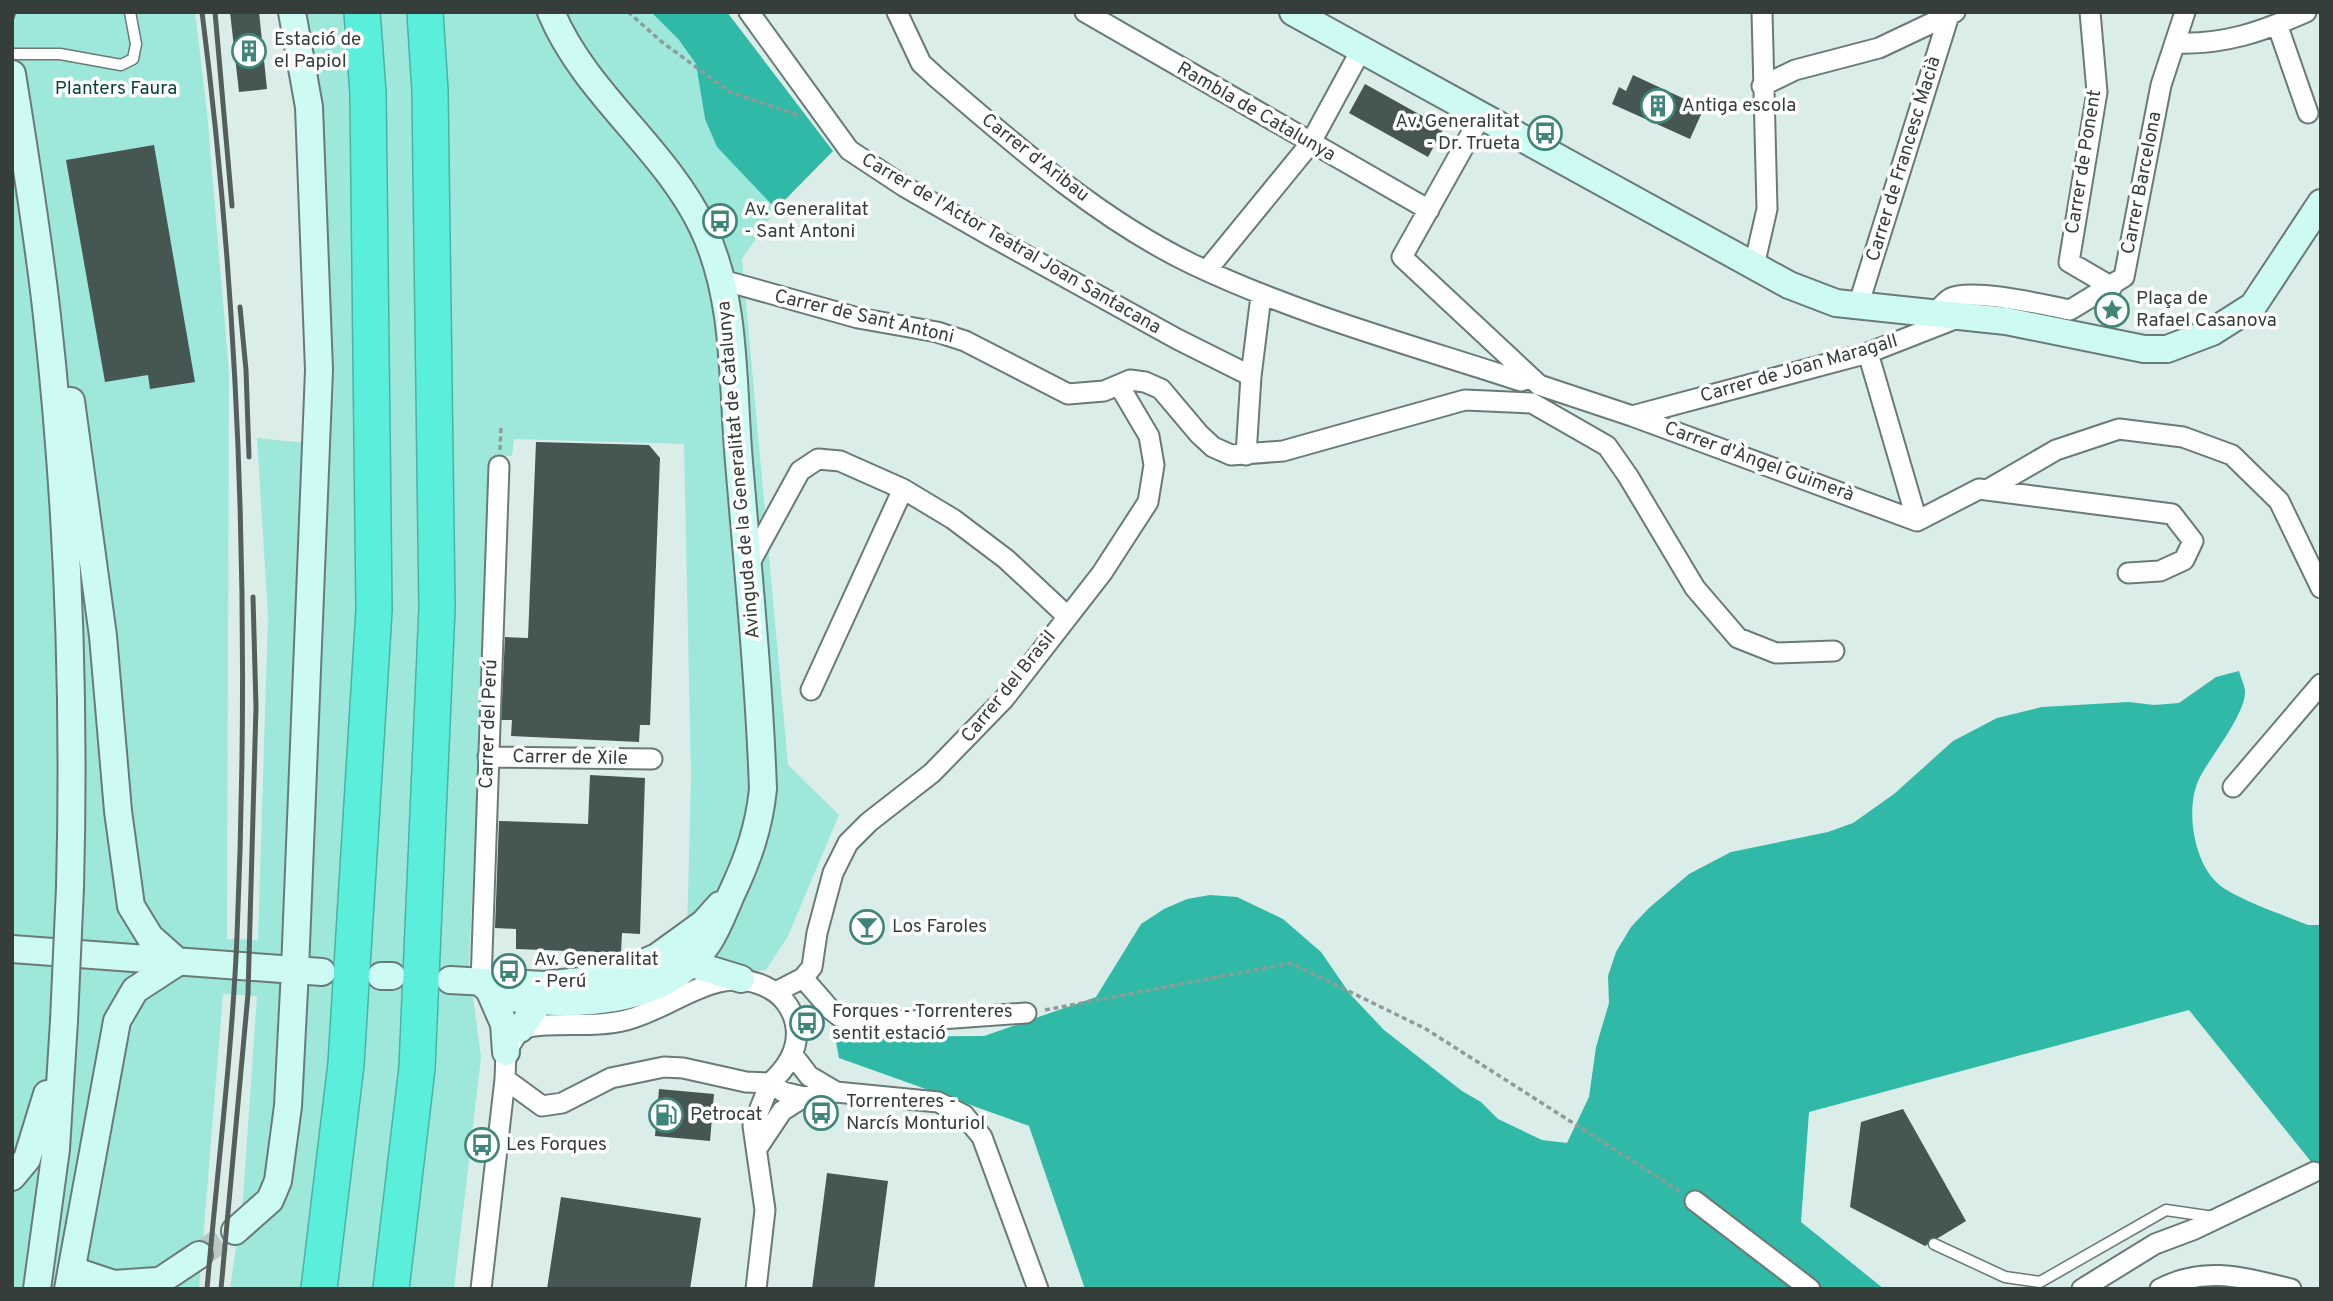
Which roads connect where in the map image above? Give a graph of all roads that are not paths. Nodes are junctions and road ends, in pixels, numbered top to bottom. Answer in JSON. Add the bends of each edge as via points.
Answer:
{"nodes":[{"id":1,"x":130,"y":12,"type":"edge"},
{"id":2,"x":292,"y":12,"type":"edge"},
{"id":3,"x":362,"y":12,"type":"edge"},
{"id":4,"x":425,"y":12,"type":"edge"},
{"id":5,"x":551,"y":12,"type":"edge"},
{"id":6,"x":749,"y":12,"type":"edge"},
{"id":7,"x":897,"y":12,"type":"edge"},
{"id":8,"x":1085,"y":12,"type":"edge"},
{"id":9,"x":1293,"y":12,"type":"edge"},
{"id":10,"x":1762,"y":12,"type":"edge"},
{"id":11,"x":2090,"y":12,"type":"edge"},
{"id":12,"x":2185,"y":12,"type":"edge"},
{"id":13,"x":2306,"y":12,"type":"edge"},
{"id":14,"x":1951,"y":13,"type":"edge"},
{"id":15,"x":2277,"y":24,"type":"junction"},
{"id":16,"x":2175,"y":43,"type":"junction"},
{"id":17,"x":1360,"y":52,"type":"junction"},
{"id":18,"x":12,"y":54,"type":"edge"},
{"id":19,"x":12,"y":74,"type":"edge"},
{"id":20,"x":1762,"y":86,"type":"junction"},
{"id":21,"x":2308,"y":113,"type":"dead end"},
{"id":22,"x":1481,"y":116,"type":"junction"},
{"id":23,"x":1310,"y":144,"type":"junction"},
{"id":24,"x":2321,"y":203,"type":"edge"},
{"id":25,"x":1429,"y":210,"type":"junction"},
{"id":26,"x":40,"y":254,"type":"junction"},
{"id":27,"x":1754,"y":266,"type":"junction"},
{"id":28,"x":1206,"y":270,"type":"junction"},
{"id":29,"x":722,"y":280,"type":"junction"},
{"id":30,"x":2112,"y":287,"type":"junction"},
{"id":31,"x":1261,"y":296,"type":"junction"},
{"id":32,"x":1858,"y":306,"type":"junction"},
{"id":33,"x":1936,"y":313,"type":"junction"},
{"id":34,"x":1964,"y":316,"type":"junction"},
{"id":35,"x":1868,"y":353,"type":"junction"},
{"id":36,"x":1251,"y":376,"type":"junction"},
{"id":37,"x":1120,"y":387,"type":"junction"},
{"id":38,"x":1533,"y":389,"type":"junction"},
{"id":39,"x":1633,"y":416,"type":"junction"},
{"id":40,"x":1246,"y":456,"type":"junction"},
{"id":41,"x":499,"y":466,"type":"dead end"},
{"id":42,"x":903,"y":489,"type":"junction"},
{"id":43,"x":1987,"y":490,"type":"junction"},
{"id":44,"x":1917,"y":521,"type":"junction"},
{"id":45,"x":747,"y":568,"type":"junction"},
{"id":46,"x":2128,"y":573,"type":"dead end"},
{"id":47,"x":2321,"y":588,"type":"edge"},
{"id":48,"x":1067,"y":616,"type":"junction"},
{"id":49,"x":1834,"y":651,"type":"dead end"},
{"id":50,"x":2321,"y":684,"type":"edge"},
{"id":51,"x":811,"y":690,"type":"dead end"},
{"id":52,"x":488,"y":757,"type":"junction"},
{"id":53,"x":652,"y":759,"type":"dead end"},
{"id":54,"x":2233,"y":787,"type":"dead end"},
{"id":55,"x":733,"y":890,"type":"junction"},
{"id":56,"x":714,"y":933,"type":"junction"},
{"id":57,"x":12,"y":949,"type":"edge"},
{"id":58,"x":657,"y":957,"type":"junction"},
{"id":59,"x":178,"y":962,"type":"junction"},
{"id":60,"x":690,"y":963,"type":"junction"},
{"id":61,"x":295,"y":970,"type":"junction"},
{"id":62,"x":322,"y":972,"type":"dead end"},
{"id":63,"x":609,"y":978,"type":"junction"},
{"id":64,"x":803,"y":978,"type":"junction"},
{"id":65,"x":741,"y":979,"type":"junction"},
{"id":66,"x":450,"y":980,"type":"dead end"},
{"id":67,"x":486,"y":987,"type":"junction"},
{"id":68,"x":776,"y":992,"type":"junction"},
{"id":69,"x":540,"y":1001,"type":"junction"},
{"id":70,"x":1026,"y":1013,"type":"road end"},
{"id":71,"x":64,"y":1021,"type":"junction"},
{"id":72,"x":520,"y":1029,"type":"junction"},
{"id":73,"x":506,"y":1052,"type":"junction"},
{"id":74,"x":793,"y":1055,"type":"junction"},
{"id":75,"x":505,"y":1079,"type":"junction"},
{"id":76,"x":770,"y":1083,"type":"junction"},
{"id":77,"x":836,"y":1092,"type":"junction"},
{"id":78,"x":804,"y":1097,"type":"junction"},
{"id":79,"x":758,"y":1147,"type":"junction"},
{"id":80,"x":2314,"y":1172,"type":"dead end"},
{"id":81,"x":12,"y":1177,"type":"edge"},
{"id":82,"x":1695,"y":1201,"type":"road end"},
{"id":83,"x":2219,"y":1217,"type":"junction"},
{"id":84,"x":235,"y":1231,"type":"tunnel mouth"},
{"id":85,"x":1934,"y":1244,"type":"dead end"},
{"id":86,"x":199,"y":1255,"type":"tunnel mouth"},
{"id":87,"x":74,"y":1283,"type":"edge"},
{"id":88,"x":153,"y":1285,"type":"edge"},
{"id":89,"x":37,"y":1289,"type":"edge"},
{"id":90,"x":319,"y":1289,"type":"edge"},
{"id":91,"x":391,"y":1289,"type":"edge"},
{"id":92,"x":481,"y":1289,"type":"edge"},
{"id":93,"x":756,"y":1289,"type":"edge"},
{"id":94,"x":1038,"y":1289,"type":"edge"},
{"id":95,"x":1810,"y":1289,"type":"edge"},
{"id":96,"x":2082,"y":1289,"type":"edge"},
{"id":97,"x":2160,"y":1289,"type":"edge"},
{"id":98,"x":2291,"y":1289,"type":"edge"}],
"edges":[{"from":1,"to":18,"type":"lane","via":[[136,44],[133,59],[121,65],[60,54]]},
{"from":2,"to":61,"type":"street","via":[[309,107],[319,370]]},
{"from":3,"to":90,"type":"highway","via":[[368,93],[374,610],[346,1064]]},
{"from":4,"to":91,"type":"highway","via":[[437,608],[417,1068]]},
{"from":5,"to":29,"type":"street","name":"Avinguda de la Generalitat de Catalunya","via":[[570,49],[695,212]]},
{"from":6,"to":36,"type":"street","name":"Carrer de l'Actor Teatral Joan Santacana","via":[[849,150],[905,187]]},
{"from":7,"to":28,"type":"street","name":"Carrer d'Aribau","via":[[921,63],[998,131],[1111,216]]},
{"from":8,"to":23,"type":"street","name":"Rambla de Catalunya"},
{"from":9,"to":17,"type":"street"},
{"from":10,"to":20,"type":"street"},
{"from":11,"to":30,"type":"street","name":"Carrer de Ponent","via":[[2097,92],[2069,262]]},
{"from":12,"to":16,"type":"street","name":"Carrer Barcelona"},
{"from":13,"to":15,"type":"street"},
{"from":14,"to":20,"type":"street","via":[[1879,48],[1795,70]]},
{"from":14,"to":32,"type":"street","name":"Carrer de Francesc Macià"},
{"from":15,"to":16,"type":"street","via":[[2210,44]]},
{"from":15,"to":21,"type":"street"},
{"from":16,"to":30,"type":"street","name":"Carrer Barcelona","via":[[2161,85],[2124,277]]},
{"from":17,"to":22,"type":"street"},
{"from":17,"to":23,"type":"street"},
{"from":19,"to":26,"type":"street"},
{"from":20,"to":27,"type":"street","via":[[1767,209]]},
{"from":22,"to":25,"type":"street"},
{"from":22,"to":27,"type":"street"},
{"from":23,"to":25,"type":"street","name":"Rambla de Catalunya"},
{"from":23,"to":28,"type":"street"},
{"from":24,"to":34,"type":"street","via":[[2253,306],[2237,320],[2189,342],[2144,349]]},
{"from":25,"to":38,"type":"street","via":[[1402,257]]},
{"from":26,"to":59,"type":"street","via":[[76,432],[131,906],[149,937]]},
{"from":26,"to":71,"type":"street","bridge":true,"via":[[64,522],[72,758]]},
{"from":27,"to":32,"type":"street","via":[[1813,296]]},
{"from":28,"to":31,"type":"street","name":"Carrer d'Aribau"},
{"from":29,"to":37,"type":"street","name":"Carrer de Sant Antoni","via":[[858,318],[965,341],[1068,394]]},
{"from":29,"to":45,"type":"street","name":"Avinguda de la Generalitat de Catalunya","via":[[733,362]]},
{"from":30,"to":33,"type":"street","via":[[2070,310],[2025,300],[1964,295],[1945,302]]},
{"from":31,"to":36,"type":"street"},
{"from":31,"to":38,"type":"street","name":"Carrer d'Aribau","via":[[1521,381]]},
{"from":32,"to":33,"type":"street"},
{"from":33,"to":34,"type":"street"},
{"from":34,"to":35,"type":"street","name":"Carrer de Joan Maragall"},
{"from":35,"to":39,"type":"street","name":"Carrer de Joan Maragall"},
{"from":35,"to":44,"type":"street"},
{"from":36,"to":40,"type":"street"},
{"from":37,"to":40,"type":"street","name":"Carrer de Sant Antoni","via":[[1130,380],[1161,389],[1213,447]]},
{"from":37,"to":48,"type":"street","name":"Carrer del Brasil","via":[[1149,436],[1153,482],[1148,502],[1133,526]]},
{"from":38,"to":39,"type":"street","name":"Carrer d'Àngel Guimerà"},
{"from":38,"to":40,"type":"street","via":[[1465,400],[1283,451]]},
{"from":38,"to":49,"type":"street","via":[[1607,446],[1695,588],[1738,638],[1776,653]]},
{"from":39,"to":44,"type":"street","name":"Carrer d'Àngel Guimerà"},
{"from":41,"to":52,"type":"street","name":"Carrer del Perú"},
{"from":42,"to":45,"type":"street","via":[[839,461],[818,459],[800,471]]},
{"from":42,"to":48,"type":"street","via":[[1006,559]]},
{"from":42,"to":51,"type":"street"},
{"from":43,"to":44,"type":"street","via":[[1979,489]]},
{"from":43,"to":46,"type":"street","via":[[2172,514],[2193,541],[2184,560],[2160,571]]},
{"from":43,"to":47,"type":"street","via":[[2056,450],[2119,429],[2183,437],[2232,455],[2279,501]]},
{"from":45,"to":55,"type":"street","name":"Avinguda de la Generalitat de Catalunya","via":[[763,789],[754,843]]},
{"from":48,"to":64,"type":"street","name":"Carrer del Brasil","via":[[967,740],[848,843],[833,873],[812,967]]},
{"from":50,"to":54,"type":"street"},
{"from":52,"to":53,"type":"street","name":"Carrer de Xile"},
{"from":52,"to":67,"type":"street","name":"Carrer del Perú"},
{"from":55,"to":56,"type":"street","name":"Avinguda de la Generalitat de Catalunya"},
{"from":55,"to":58,"type":"street","name":"Avinguda de la Generalitat de Catalunya","via":[[704,923]]},
{"from":56,"to":60,"type":"street","name":"Avinguda de la Generalitat de Catalunya"},
{"from":56,"to":65,"type":"street"},
{"from":57,"to":59,"type":"street"},
{"from":58,"to":60,"type":"street"},
{"from":58,"to":63,"type":"street","name":"Avinguda de la Generalitat de Catalunya"},
{"from":59,"to":61,"type":"street"},
{"from":59,"to":87,"type":"street","via":[[135,990],[117,1021]]},
{"from":60,"to":65,"type":"street"},
{"from":60,"to":69,"type":"street","name":"Avinguda de la Generalitat de Catalunya","via":[[634,995],[584,1002]]},
{"from":61,"to":62,"type":"street"},
{"from":61,"to":84,"type":"street","via":[[288,1106],[278,1181],[270,1200]]},
{"from":63,"to":67,"type":"street","name":"Avinguda de la Generalitat de Catalunya"},
{"from":63,"to":69,"type":"street","via":[[601,986],[549,994]]},
{"from":64,"to":68,"type":"street"},
{"from":64,"to":70,"type":"street","via":[[830,1009],[851,1020]]},
{"from":65,"to":68,"type":"street"},
{"from":65,"to":72,"type":"street","via":[[705,984],[653,1012],[624,1021]]},
{"from":66,"to":67,"type":"street"},
{"from":67,"to":69,"type":"street","name":"Avinguda de la Generalitat de Catalunya"},
{"from":67,"to":73,"type":"street","via":[[505,1024]]},
{"from":68,"to":74,"type":"street","via":[[795,1023]]},
{"from":69,"to":72,"type":"street"},
{"from":71,"to":81,"type":"street","via":[[35,1138]]},
{"from":71,"to":89,"type":"street","via":[[55,1161]]},
{"from":72,"to":73,"type":"street"},
{"from":73,"to":75,"type":"street"},
{"from":74,"to":76,"type":"street"},
{"from":74,"to":77,"type":"street","via":[[809,1076]]},
{"from":75,"to":76,"type":"street","via":[[542,1106],[562,1102],[611,1078],[664,1067]]},
{"from":75,"to":92,"type":"street"},
{"from":76,"to":78,"type":"street"},
{"from":76,"to":79,"type":"street","via":[[753,1126]]},
{"from":77,"to":78,"type":"street"},
{"from":77,"to":94,"type":"street","via":[[938,1102],[958,1110],[974,1124]]},
{"from":78,"to":79,"type":"street","via":[[782,1111]]},
{"from":79,"to":93,"type":"street","via":[[765,1210]]},
{"from":80,"to":83,"type":"street"},
{"from":82,"to":95,"type":"street"},
{"from":83,"to":85,"type":"lane","via":[[2166,1210],[2040,1282],[2005,1277]]},
{"from":83,"to":96,"type":"street","via":[[2155,1244]]},
{"from":86,"to":88,"type":"street"},
{"from":87,"to":88,"type":"street"},
{"from":97,"to":98,"type":"street","via":[[2193,1276],[2223,1273]]}]}
